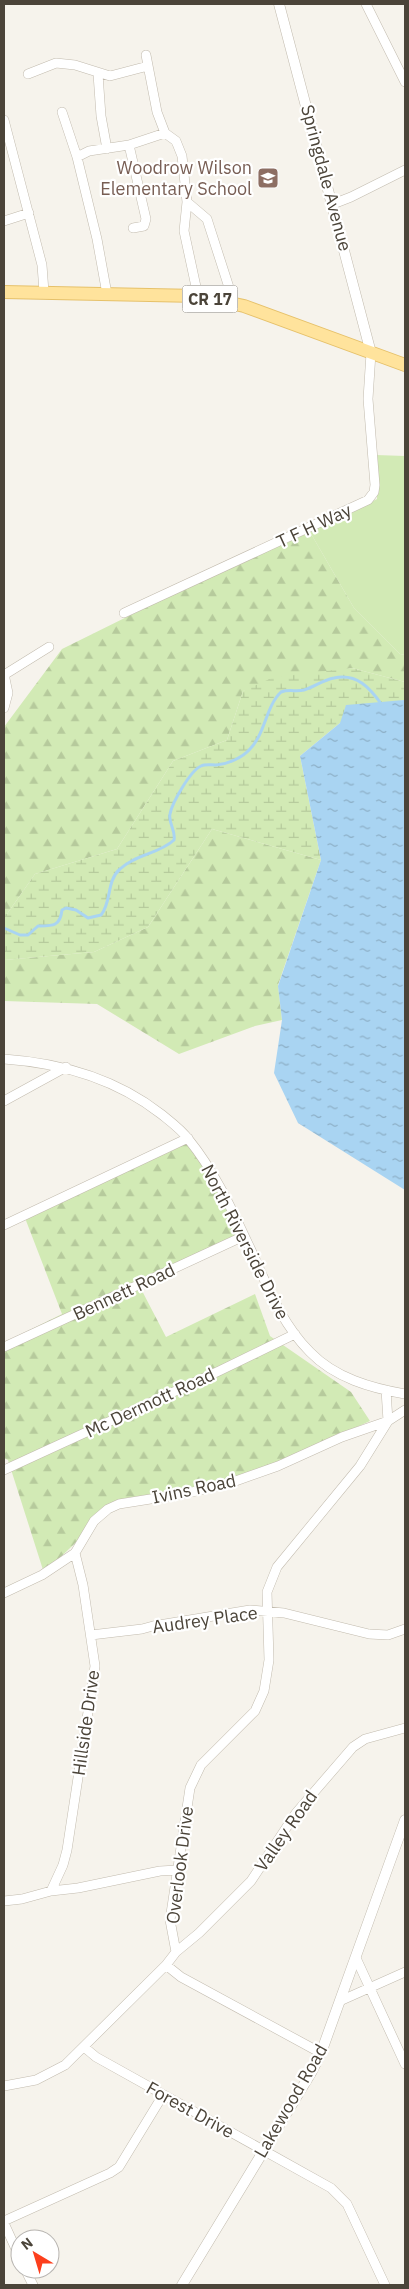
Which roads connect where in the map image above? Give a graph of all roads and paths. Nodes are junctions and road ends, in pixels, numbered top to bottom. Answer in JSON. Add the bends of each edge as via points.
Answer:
{"nodes":[{"id":1,"x":279,"y":4,"type":"edge"},
{"id":2,"x":366,"y":4,"type":"edge"},
{"id":3,"x":146,"y":55,"type":"dead end"},
{"id":4,"x":148,"y":66,"type":"junction"},
{"id":5,"x":28,"y":74,"type":"dead end"},
{"id":6,"x":98,"y":74,"type":"junction"},
{"id":7,"x":405,"y":82,"type":"edge"},
{"id":8,"x":62,"y":112,"type":"dead end"},
{"id":9,"x":4,"y":120,"type":"edge"},
{"id":10,"x":165,"y":133,"type":"junction"},
{"id":11,"x":129,"y":145,"type":"junction"},
{"id":12,"x":108,"y":148,"type":"junction"},
{"id":13,"x":77,"y":157,"type":"junction"},
{"id":14,"x":405,"y":170,"type":"edge"},
{"id":15,"x":186,"y":202,"type":"junction"},
{"id":16,"x":333,"y":204,"type":"junction"},
{"id":17,"x":29,"y":213,"type":"junction"},
{"id":18,"x":4,"y":221,"type":"edge"},
{"id":19,"x":133,"y":228,"type":"dead end"},
{"id":20,"x":4,"y":292,"type":"edge"},
{"id":21,"x":44,"y":292,"type":"junction"},
{"id":22,"x":107,"y":294,"type":"junction"},
{"id":23,"x":198,"y":296,"type":"junction"},
{"id":24,"x":234,"y":303,"type":"junction"},
{"id":25,"x":371,"y":353,"type":"junction"},
{"id":26,"x":405,"y":365,"type":"edge"},
{"id":27,"x":124,"y":613,"type":"dead end"},
{"id":28,"x":49,"y":647,"type":"dead end"},
{"id":29,"x":4,"y":675,"type":"edge"},
{"id":30,"x":4,"y":708,"type":"edge"},
{"id":31,"x":4,"y":1059,"type":"edge"},
{"id":32,"x":66,"y":1067,"type":"junction"},
{"id":33,"x":4,"y":1101,"type":"edge"},
{"id":34,"x":188,"y":1138,"type":"junction"},
{"id":35,"x":4,"y":1225,"type":"edge"},
{"id":36,"x":244,"y":1236,"type":"junction"},
{"id":37,"x":295,"y":1334,"type":"junction"},
{"id":38,"x":4,"y":1347,"type":"edge"},
{"id":39,"x":386,"y":1390,"type":"junction"},
{"id":40,"x":405,"y":1394,"type":"edge"},
{"id":41,"x":405,"y":1410,"type":"edge"},
{"id":42,"x":388,"y":1421,"type":"junction"},
{"id":43,"x":4,"y":1470,"type":"edge"},
{"id":44,"x":75,"y":1553,"type":"junction"},
{"id":45,"x":4,"y":1593,"type":"edge"},
{"id":46,"x":267,"y":1611,"type":"junction"},
{"id":47,"x":405,"y":1630,"type":"edge"},
{"id":48,"x":91,"y":1635,"type":"junction"},
{"id":49,"x":405,"y":1728,"type":"edge"},
{"id":50,"x":405,"y":1820,"type":"edge"},
{"id":51,"x":177,"y":1870,"type":"junction"},
{"id":52,"x":51,"y":1891,"type":"junction"},
{"id":53,"x":4,"y":1901,"type":"edge"},
{"id":54,"x":176,"y":1952,"type":"junction"},
{"id":55,"x":356,"y":1958,"type":"junction"},
{"id":56,"x":166,"y":1965,"type":"junction"},
{"id":57,"x":405,"y":1972,"type":"edge"},
{"id":58,"x":370,"y":1988,"type":"junction"},
{"id":59,"x":340,"y":2001,"type":"junction"},
{"id":60,"x":84,"y":2047,"type":"junction"},
{"id":61,"x":321,"y":2053,"type":"junction"},
{"id":62,"x":405,"y":2064,"type":"edge"},
{"id":63,"x":4,"y":2086,"type":"edge"},
{"id":64,"x":163,"y":2095,"type":"junction"},
{"id":65,"x":264,"y":2150,"type":"junction"},
{"id":66,"x":4,"y":2222,"type":"edge"},
{"id":67,"x":10,"y":2236,"type":"edge"},
{"id":68,"x":182,"y":2285,"type":"edge"},
{"id":69,"x":385,"y":2285,"type":"edge"}],
"edges":[{"from":1,"to":16,"type":"street","name":"Springdale Avenue"},
{"from":2,"to":7,"type":"street"},
{"from":3,"to":4,"type":"street"},
{"from":4,"to":6,"type":"street","via":[[110,76]]},
{"from":4,"to":10,"type":"street","via":[[157,112]]},
{"from":5,"to":6,"type":"street","via":[[56,63],[74,64]]},
{"from":6,"to":12,"type":"street","via":[[101,116]]},
{"from":8,"to":13,"type":"street"},
{"from":9,"to":17,"type":"street"},
{"from":10,"to":11,"type":"street"},
{"from":10,"to":15,"type":"street","via":[[176,141],[182,156]]},
{"from":11,"to":12,"type":"street"},
{"from":11,"to":19,"type":"street","via":[[146,219],[144,226]]},
{"from":12,"to":13,"type":"street"},
{"from":13,"to":22,"type":"street"},
{"from":14,"to":16,"type":"street"},
{"from":15,"to":23,"type":"street","via":[[184,231]]},
{"from":15,"to":24,"type":"street","via":[[207,219]]},
{"from":16,"to":25,"type":"street","name":"Springdale Avenue"},
{"from":17,"to":18,"type":"street"},
{"from":17,"to":21,"type":"street","via":[[42,265]]},
{"from":20,"to":21,"type":"main road","number":"CR 17"},
{"from":21,"to":22,"type":"main road","number":"CR 17"},
{"from":22,"to":23,"type":"main road","number":"CR 17"},
{"from":23,"to":24,"type":"main road","number":"CR 17"},
{"from":24,"to":25,"type":"main road","number":"CR 17"},
{"from":25,"to":26,"type":"main road","number":"CR 17"},
{"from":25,"to":27,"type":"street","name":"T F H Way","via":[[368,399],[375,485],[368,500]]},
{"from":28,"to":29,"type":"street"},
{"from":29,"to":30,"type":"street","via":[[8,692]]},
{"from":31,"to":32,"type":"street","name":"North Riverside Drive"},
{"from":32,"to":33,"type":"street"},
{"from":32,"to":34,"type":"street","name":"North Riverside Drive","via":[[98,1077],[136,1096]]},
{"from":34,"to":35,"type":"street"},
{"from":34,"to":36,"type":"street","name":"North Riverside Drive","via":[[216,1178]]},
{"from":36,"to":37,"type":"street","name":"North Riverside Drive","via":[[276,1304]]},
{"from":36,"to":38,"type":"street","name":"Bennett Road"},
{"from":37,"to":39,"type":"street","name":"North Riverside Drive","via":[[329,1367],[351,1379]]},
{"from":37,"to":43,"type":"street","name":"Mc Dermott Road"},
{"from":39,"to":40,"type":"street","name":"North Riverside Drive"},
{"from":39,"to":42,"type":"street"},
{"from":41,"to":42,"type":"street","name":"Ivins Road"},
{"from":42,"to":44,"type":"street","name":"Ivins Road","via":[[230,1483],[119,1504],[94,1520]]},
{"from":42,"to":46,"type":"street","name":"Overlook Drive","via":[[360,1466],[277,1567],[267,1592]]},
{"from":44,"to":45,"type":"street","name":"Ivins Road","via":[[51,1570]]},
{"from":44,"to":48,"type":"street","name":"Hillside Drive"},
{"from":46,"to":47,"type":"street","name":"Audrey Place","via":[[369,1634],[388,1635]]},
{"from":46,"to":48,"type":"street","name":"Audrey Place","via":[[250,1610]]},
{"from":46,"to":51,"type":"street","name":"Overlook Drive","via":[[269,1660],[264,1691],[255,1711],[208,1756],[193,1781]]},
{"from":48,"to":52,"type":"street","name":"Hillside Drive","via":[[95,1666],[75,1804],[63,1865]]},
{"from":49,"to":54,"type":"street","name":"Valley Road","via":[[365,1739],[353,1746],[296,1813],[251,1880]]},
{"from":50,"to":55,"type":"street","name":"Lakewood Road"},
{"from":51,"to":52,"type":"street"},
{"from":51,"to":54,"type":"street","name":"Overlook Drive","via":[[170,1927]]},
{"from":52,"to":53,"type":"street"},
{"from":54,"to":56,"type":"street"},
{"from":55,"to":58,"type":"street"},
{"from":55,"to":59,"type":"street","name":"Lakewood Road"},
{"from":56,"to":60,"type":"street"},
{"from":56,"to":61,"type":"street","via":[[189,1981]]},
{"from":57,"to":58,"type":"street"},
{"from":58,"to":59,"type":"street"},
{"from":58,"to":62,"type":"street"},
{"from":59,"to":61,"type":"street","name":"Lakewood Road"},
{"from":60,"to":63,"type":"street","via":[[65,2065],[46,2076]]},
{"from":60,"to":64,"type":"street","name":"Forest Drive"},
{"from":61,"to":65,"type":"street","name":"Lakewood Road"},
{"from":64,"to":65,"type":"street","name":"Forest Drive"},
{"from":64,"to":66,"type":"street","via":[[119,2167]]},
{"from":65,"to":68,"type":"street","name":"Lakewood Road"},
{"from":65,"to":69,"type":"street","name":"Forest Drive","via":[[341,2195]]},
{"from":66,"to":67,"type":"street"}]}
